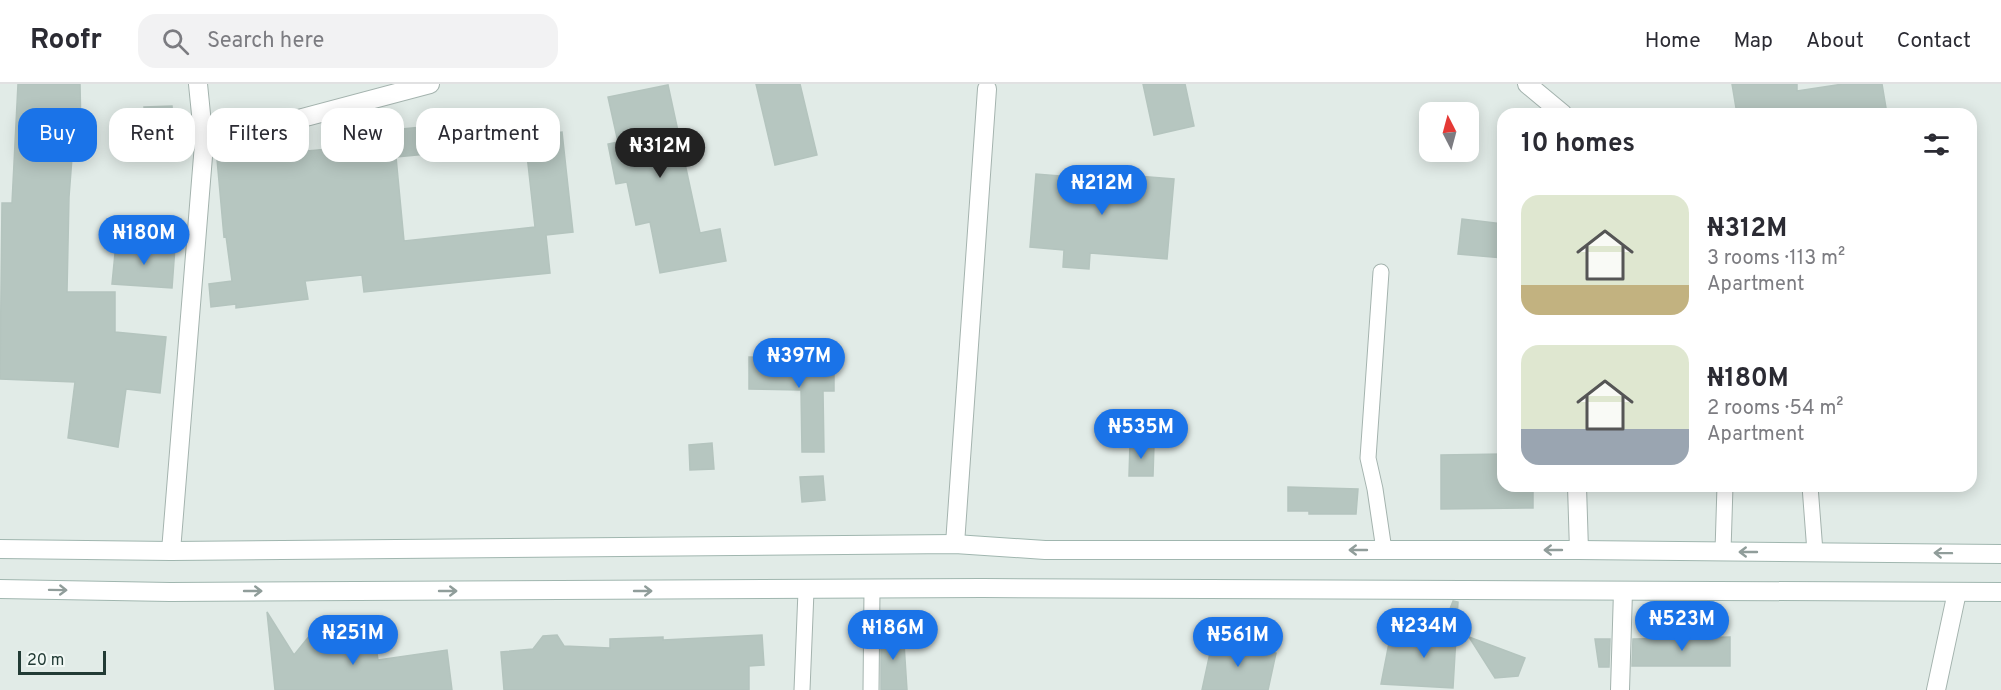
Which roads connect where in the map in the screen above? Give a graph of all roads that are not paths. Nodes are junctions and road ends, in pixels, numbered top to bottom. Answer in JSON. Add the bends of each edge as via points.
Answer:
{"nodes":[{"id":1,"x":198,"y":84,"type":"edge"},
{"id":2,"x":430,"y":84,"type":"edge"},
{"id":3,"x":1527,"y":84,"type":"edge"},
{"id":4,"x":987,"y":89,"type":"dead end"},
{"id":5,"x":1556,"y":108,"type":"edge"},
{"id":6,"x":204,"y":144,"type":"junction"},
{"id":7,"x":1381,"y":272,"type":"dead end"},
{"id":8,"x":1577,"y":492,"type":"edge"},
{"id":9,"x":1725,"y":492,"type":"edge"},
{"id":10,"x":1810,"y":492,"type":"edge"},
{"id":11,"x":955,"y":544,"type":"junction"},
{"id":12,"x":0,"y":549,"type":"edge"},
{"id":13,"x":1384,"y":550,"type":"junction"},
{"id":14,"x":1579,"y":550,"type":"junction"},
{"id":15,"x":171,"y":551,"type":"junction"},
{"id":16,"x":1724,"y":551,"type":"junction"},
{"id":17,"x":1815,"y":552,"type":"junction"},
{"id":18,"x":2001,"y":554,"type":"edge"},
{"id":19,"x":0,"y":589,"type":"edge"},
{"id":20,"x":872,"y":590,"type":"junction"},
{"id":21,"x":806,"y":591,"type":"junction"},
{"id":22,"x":1623,"y":591,"type":"junction"},
{"id":23,"x":1957,"y":592,"type":"junction"},
{"id":24,"x":2001,"y":592,"type":"edge"},
{"id":25,"x":802,"y":690,"type":"edge"},
{"id":26,"x":871,"y":690,"type":"edge"},
{"id":27,"x":1620,"y":690,"type":"edge"},
{"id":28,"x":1936,"y":690,"type":"edge"}],
"edges":[{"from":1,"to":6,"type":"main road"},
{"from":2,"to":6,"type":"main road"},
{"from":3,"to":5,"type":"main road"},
{"from":4,"to":11,"type":"main road"},
{"from":6,"to":15,"type":"main road"},
{"from":7,"to":13,"type":"lane","via":[[1368,458]]},
{"from":8,"to":14,"type":"main road"},
{"from":9,"to":16,"type":"lane"},
{"from":10,"to":17,"type":"lane"},
{"from":13,"to":11,"type":"main road","one_way":true,"via":[[1045,550]]},
{"from":11,"to":15,"type":"main road"},
{"from":12,"to":15,"type":"main road"},
{"from":14,"to":13,"type":"main road","one_way":true},
{"from":14,"to":16,"type":"main road"},
{"from":17,"to":16,"type":"main road","one_way":true},
{"from":18,"to":17,"type":"main road","one_way":true},
{"from":19,"to":21,"type":"main road","one_way":true},
{"from":20,"to":21,"type":"main road"},
{"from":20,"to":22,"type":"main road"},
{"from":20,"to":26,"type":"lane"},
{"from":21,"to":25,"type":"lane"},
{"from":22,"to":23,"type":"main road"},
{"from":22,"to":27,"type":"main road"},
{"from":23,"to":24,"type":"main road"},
{"from":23,"to":28,"type":"main road"}]}
